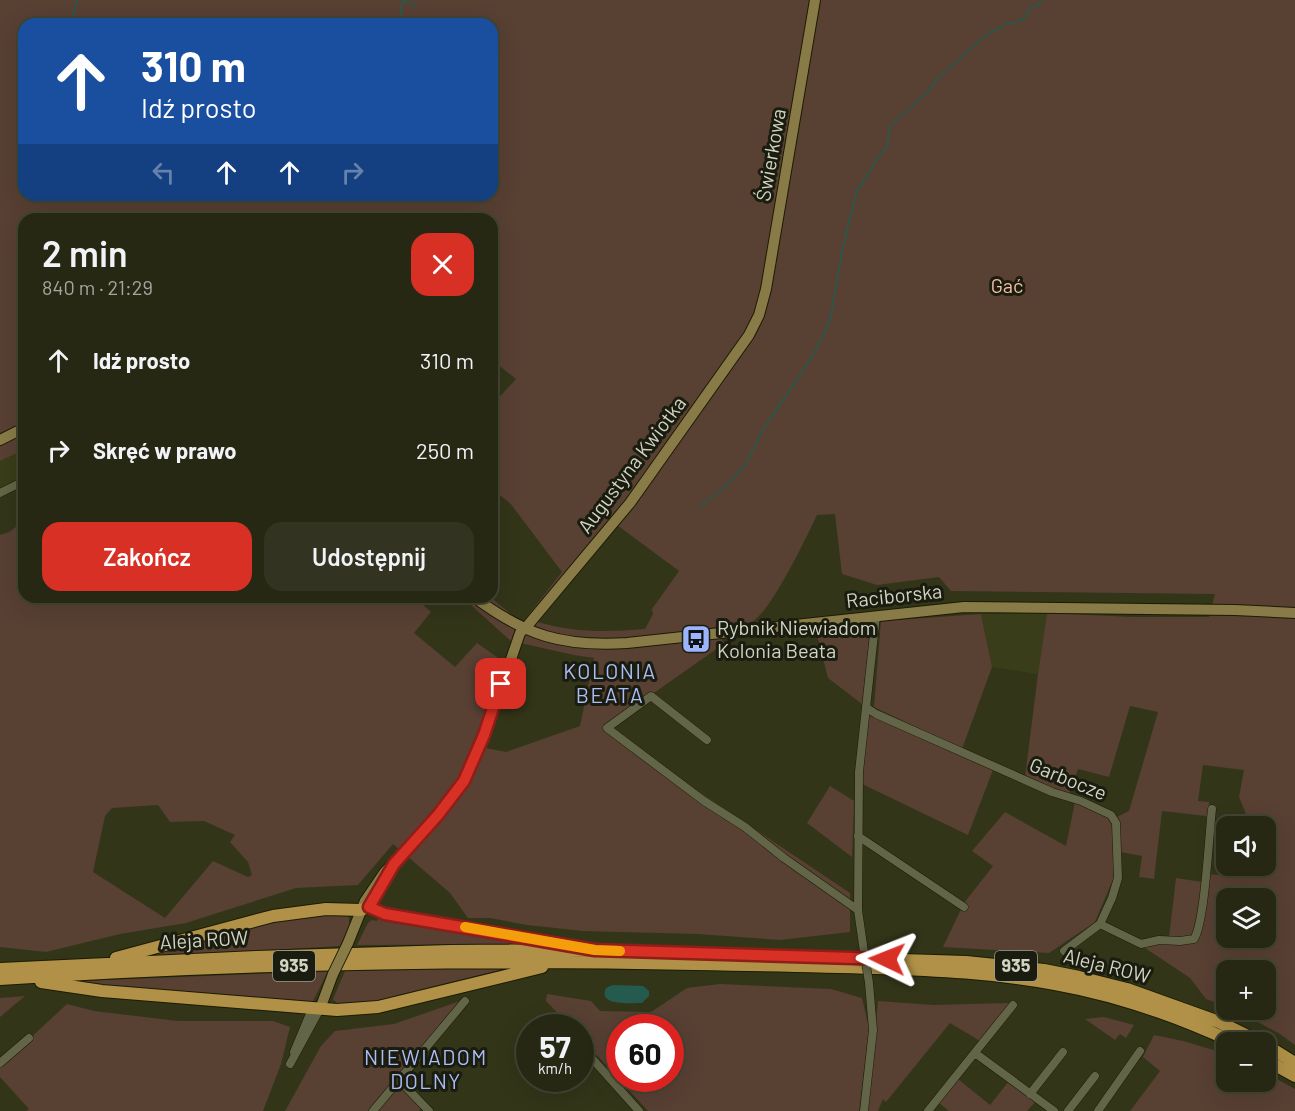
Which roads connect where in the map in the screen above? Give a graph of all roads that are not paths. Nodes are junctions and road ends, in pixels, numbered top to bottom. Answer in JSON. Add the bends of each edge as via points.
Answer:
{"nodes":[{"id":1,"x":815,"y":0,"type":"edge"},
{"id":2,"x":759,"y":315,"type":"joint"},
{"id":3,"x":18,"y":431,"type":"edge"},
{"id":4,"x":0,"y":440,"type":"edge"},
{"id":5,"x":16,"y":485,"type":"dead end"},
{"id":6,"x":0,"y":493,"type":"edge"},
{"id":7,"x":482,"y":603,"type":"edge"},
{"id":8,"x":1295,"y":613,"type":"edge"},
{"id":9,"x":876,"y":616,"type":"junction"},
{"id":10,"x":523,"y":629,"type":"junction"},
{"id":11,"x":867,"y":708,"type":"junction"},
{"id":12,"x":707,"y":741,"type":"dead end"},
{"id":13,"x":1212,"y":809,"type":"dead end"},
{"id":14,"x":858,"y":836,"type":"junction"},
{"id":15,"x":964,"y":907,"type":"dead end"},
{"id":16,"x":365,"y":909,"type":"junction"},
{"id":17,"x":858,"y":910,"type":"junction"},
{"id":18,"x":1100,"y":924,"type":"junction"},
{"id":19,"x":595,"y":950,"type":"junction"},
{"id":20,"x":1064,"y":951,"type":"dead end"},
{"id":21,"x":576,"y":961,"type":"junction"},
{"id":22,"x":94,"y":964,"type":"junction"},
{"id":23,"x":0,"y":969,"type":"edge"},
{"id":24,"x":6,"y":978,"type":"edge"},
{"id":25,"x":465,"y":1001,"type":"dead end"},
{"id":26,"x":1013,"y":1005,"type":"dead end"},
{"id":27,"x":316,"y":1009,"type":"junction"},
{"id":28,"x":1240,"y":1032,"type":"edge"},
{"id":29,"x":1216,"y":1034,"type":"edge"},
{"id":30,"x":29,"y":1038,"type":"dead end"},
{"id":31,"x":1140,"y":1051,"type":"dead end"},
{"id":32,"x":1063,"y":1052,"type":"dead end"},
{"id":33,"x":1276,"y":1052,"type":"edge"},
{"id":34,"x":975,"y":1053,"type":"junction"},
{"id":35,"x":594,"y":1061,"type":"edge"},
{"id":36,"x":1295,"y":1063,"type":"edge"},
{"id":37,"x":0,"y":1064,"type":"edge"},
{"id":38,"x":1276,"y":1066,"type":"edge"},
{"id":39,"x":1095,"y":1076,"type":"dead end"},
{"id":40,"x":1295,"y":1077,"type":"edge"},
{"id":41,"x":399,"y":1080,"type":"junction"},
{"id":42,"x":1030,"y":1094,"type":"junction"},
{"id":43,"x":373,"y":1111,"type":"edge"},
{"id":44,"x":429,"y":1111,"type":"edge"},
{"id":45,"x":639,"y":1111,"type":"edge"},
{"id":46,"x":864,"y":1111,"type":"edge"},
{"id":47,"x":928,"y":1111,"type":"edge"},
{"id":48,"x":1054,"y":1111,"type":"edge"},
{"id":49,"x":1068,"y":1111,"type":"edge"},
{"id":50,"x":1098,"y":1111,"type":"edge"}],
"edges":[{"from":1,"to":2,"type":"street","name":"Świerkowa"},
{"from":2,"to":10,"type":"street","name":"Augustyna Kwiotka","via":[[749,335],[630,503]]},
{"from":3,"to":4,"type":"street"},
{"from":5,"to":6,"type":"street"},
{"from":7,"to":10,"type":"street","name":"Raciborska"},
{"from":8,"to":9,"type":"street","name":"Raciborska","via":[[976,607]]},
{"from":9,"to":10,"type":"street","name":"Raciborska","via":[[608,644],[562,641]]},
{"from":9,"to":11,"type":"street"},
{"from":10,"to":16,"type":"street","name":"Augustyna Kwiotka","via":[[467,775],[394,864]]},
{"from":11,"to":14,"type":"street","via":[[859,772]]},
{"from":11,"to":18,"type":"street","name":"Garbocze","via":[[1052,792],[1111,814],[1116,823],[1118,878]]},
{"from":12,"to":17,"type":"street","via":[[651,696],[607,728]]},
{"from":13,"to":18,"type":"street","via":[[1201,912],[1194,939],[1141,944]]},
{"from":14,"to":15,"type":"street"},
{"from":14,"to":17,"type":"street"},
{"from":16,"to":19,"type":"main road"},
{"from":16,"to":22,"type":"main road","via":[[273,916]]},
{"from":16,"to":27,"type":"street","name":"Augustyna Kwiotka","bridge":true,"via":[[327,986],[317,998]]},
{"from":17,"to":46,"type":"street","bridge":true,"via":[[873,1030]]},
{"from":18,"to":20,"type":"street"},
{"from":19,"to":22,"type":"main road","name":"Aleja ROW","number":"935","via":[[450,951]]},
{"from":19,"to":28,"type":"main road","name":"Aleja ROW","number":"935","via":[[1008,965],[1079,976],[1127,989]]},
{"from":21,"to":24,"type":"main road","name":"Aleja ROW","number":"935","via":[[347,964]]},
{"from":21,"to":27,"type":"main road","via":[[378,1007]]},
{"from":21,"to":29,"type":"main road","name":"Aleja ROW","number":"935","via":[[917,969],[1012,977],[1149,1008]]},
{"from":22,"to":23,"type":"main road","name":"Aleja ROW","number":"935"},
{"from":24,"to":27,"type":"main road","via":[[102,991]]},
{"from":25,"to":41,"type":"street"},
{"from":26,"to":34,"type":"street"},
{"from":27,"to":27,"type":"street","via":[[297,1043],[290,1064]]},
{"from":30,"to":37,"type":"street"},
{"from":31,"to":50,"type":"street"},
{"from":32,"to":42,"type":"street"},
{"from":33,"to":36,"type":"main road"},
{"from":34,"to":42,"type":"street"},
{"from":34,"to":47,"type":"street"},
{"from":35,"to":45,"type":"street"},
{"from":38,"to":40,"type":"main road"},
{"from":39,"to":49,"type":"street"},
{"from":41,"to":43,"type":"street"},
{"from":41,"to":44,"type":"street"},
{"from":42,"to":48,"type":"street"}]}
